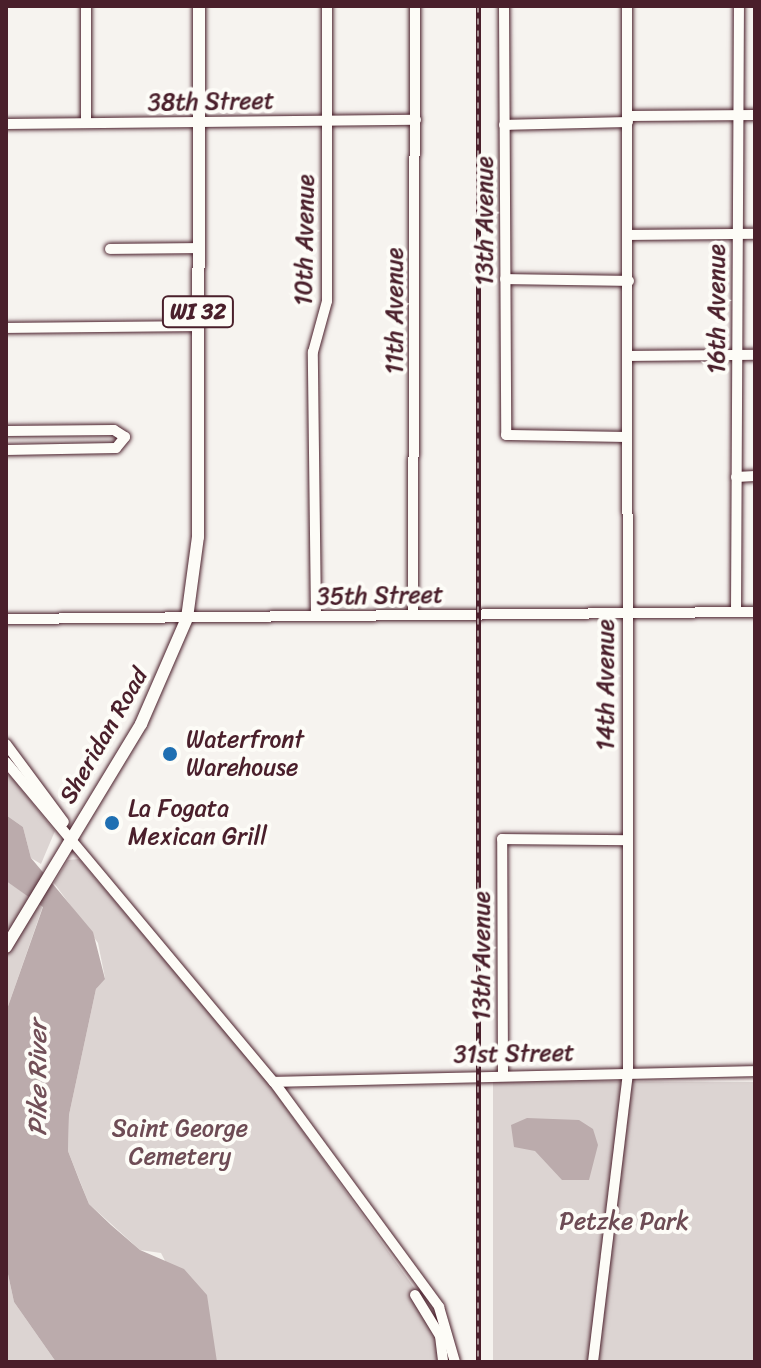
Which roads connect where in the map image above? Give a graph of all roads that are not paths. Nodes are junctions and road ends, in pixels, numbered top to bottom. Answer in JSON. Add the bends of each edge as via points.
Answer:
{"nodes":[{"id":1,"x":86,"y":6,"type":"edge"},
{"id":2,"x":199,"y":6,"type":"edge"},
{"id":3,"x":327,"y":6,"type":"edge"},
{"id":4,"x":415,"y":6,"type":"edge"},
{"id":5,"x":504,"y":6,"type":"edge"},
{"id":6,"x":627,"y":6,"type":"edge"},
{"id":7,"x":739,"y":6,"type":"edge"},
{"id":8,"x":738,"y":115,"type":"junction"},
{"id":9,"x":755,"y":115,"type":"edge"},
{"id":10,"x":628,"y":119,"type":"junction"},
{"id":11,"x":327,"y":120,"type":"junction"},
{"id":12,"x":416,"y":120,"type":"junction"},
{"id":13,"x":86,"y":123,"type":"junction"},
{"id":14,"x":200,"y":123,"type":"junction"},
{"id":15,"x":6,"y":124,"type":"edge"},
{"id":16,"x":504,"y":125,"type":"junction"},
{"id":17,"x":755,"y":234,"type":"edge"},
{"id":18,"x":629,"y":235,"type":"junction"},
{"id":19,"x":738,"y":235,"type":"junction"},
{"id":20,"x":199,"y":248,"type":"junction"},
{"id":21,"x":110,"y":249,"type":"dead end"},
{"id":22,"x":505,"y":279,"type":"junction"},
{"id":23,"x":629,"y":281,"type":"junction"},
{"id":24,"x":198,"y":326,"type":"junction"},
{"id":25,"x":6,"y":328,"type":"edge"},
{"id":26,"x":755,"y":355,"type":"edge"},
{"id":27,"x":629,"y":356,"type":"junction"},
{"id":28,"x":737,"y":356,"type":"junction"},
{"id":29,"x":6,"y":431,"type":"edge"},
{"id":30,"x":627,"y":437,"type":"junction"},
{"id":31,"x":6,"y":450,"type":"edge"},
{"id":32,"x":755,"y":476,"type":"edge"},
{"id":33,"x":736,"y":477,"type":"junction"},
{"id":34,"x":736,"y":612,"type":"junction"},
{"id":35,"x":755,"y":612,"type":"edge"},
{"id":36,"x":626,"y":613,"type":"junction"},
{"id":37,"x":413,"y":615,"type":"junction"},
{"id":38,"x":316,"y":616,"type":"junction"},
{"id":39,"x":187,"y":618,"type":"junction"},
{"id":40,"x":6,"y":619,"type":"edge"},
{"id":41,"x":6,"y":744,"type":"edge"},
{"id":42,"x":6,"y":762,"type":"edge"},
{"id":43,"x":71,"y":835,"type":"junction"},
{"id":44,"x":627,"y":840,"type":"junction"},
{"id":45,"x":6,"y":947,"type":"edge"},
{"id":46,"x":755,"y":1071,"type":"edge"},
{"id":47,"x":628,"y":1072,"type":"junction"},
{"id":48,"x":503,"y":1074,"type":"junction"},
{"id":49,"x":274,"y":1082,"type":"junction"},
{"id":50,"x":415,"y":1295,"type":"dead end"},
{"id":51,"x":443,"y":1362,"type":"edge"},
{"id":52,"x":455,"y":1362,"type":"edge"},
{"id":53,"x":593,"y":1362,"type":"edge"}],
"edges":[{"from":1,"to":13,"type":"street"},
{"from":2,"to":14,"type":"main road","name":"Sheridan Road","number":"WI 32"},
{"from":3,"to":11,"type":"street","name":"10th Avenue"},
{"from":4,"to":12,"type":"street","name":"11th Avenue"},
{"from":5,"to":16,"type":"street","name":"13th Avenue"},
{"from":6,"to":10,"type":"street","name":"14th Avenue"},
{"from":7,"to":8,"type":"street","name":"16th Avenue"},
{"from":8,"to":9,"type":"street"},
{"from":8,"to":10,"type":"street"},
{"from":8,"to":19,"type":"street","name":"16th Avenue"},
{"from":10,"to":16,"type":"street"},
{"from":10,"to":18,"type":"street","name":"14th Avenue"},
{"from":11,"to":12,"type":"street","name":"38th Street"},
{"from":11,"to":14,"type":"street","name":"38th Street"},
{"from":11,"to":38,"type":"street","name":"10th Avenue","via":[[327,301],[313,352]]},
{"from":12,"to":37,"type":"street","name":"11th Avenue"},
{"from":13,"to":14,"type":"street","name":"38th Street"},
{"from":13,"to":15,"type":"street","name":"38th Street"},
{"from":14,"to":20,"type":"main road","name":"Sheridan Road","number":"WI 32"},
{"from":16,"to":22,"type":"street","name":"13th Avenue"},
{"from":17,"to":19,"type":"street"},
{"from":18,"to":19,"type":"street"},
{"from":18,"to":23,"type":"street","name":"14th Avenue"},
{"from":19,"to":28,"type":"street","name":"16th Avenue"},
{"from":20,"to":21,"type":"street"},
{"from":20,"to":24,"type":"main road","name":"Sheridan Road","number":"WI 32"},
{"from":22,"to":23,"type":"street"},
{"from":22,"to":30,"type":"street","name":"13th Avenue","via":[[506,435]]},
{"from":23,"to":27,"type":"street","name":"14th Avenue"},
{"from":24,"to":25,"type":"street"},
{"from":24,"to":39,"type":"main road","name":"Sheridan Road","number":"WI 32","via":[[198,537]]},
{"from":26,"to":28,"type":"street"},
{"from":27,"to":28,"type":"street"},
{"from":27,"to":30,"type":"street","name":"14th Avenue"},
{"from":28,"to":33,"type":"street","name":"16th Avenue"},
{"from":29,"to":31,"type":"street","via":[[114,430],[125,437],[116,448]]},
{"from":30,"to":36,"type":"street","name":"14th Avenue"},
{"from":32,"to":33,"type":"street"},
{"from":33,"to":34,"type":"street","name":"16th Avenue"},
{"from":34,"to":35,"type":"street","name":"35th Street"},
{"from":34,"to":36,"type":"street","name":"35th Street"},
{"from":36,"to":37,"type":"street","name":"35th Street"},
{"from":36,"to":44,"type":"street","name":"14th Avenue"},
{"from":37,"to":38,"type":"street","name":"35th Street"},
{"from":38,"to":39,"type":"street","name":"35th Street"},
{"from":39,"to":40,"type":"street","name":"35th Street"},
{"from":39,"to":43,"type":"main road","name":"Sheridan Road","number":"WI 32","via":[[141,724]]},
{"from":41,"to":43,"type":"street"},
{"from":42,"to":43,"type":"street"},
{"from":43,"to":45,"type":"main road","number":"WI 32","via":[[27,902]]},
{"from":43,"to":49,"type":"street","name":"Sheridan Road"},
{"from":44,"to":47,"type":"street","name":"14th Avenue"},
{"from":44,"to":48,"type":"street","name":"13th Avenue","via":[[502,839]]},
{"from":46,"to":47,"type":"street","name":"31st Street"},
{"from":47,"to":48,"type":"street","name":"31st Street"},
{"from":47,"to":53,"type":"street","name":"14th Avenue"},
{"from":48,"to":49,"type":"street","name":"31st Street"},
{"from":49,"to":52,"type":"street","name":"Sheridan Road","via":[[439,1307]]},
{"from":50,"to":51,"type":"street","via":[[440,1336]]}]}
